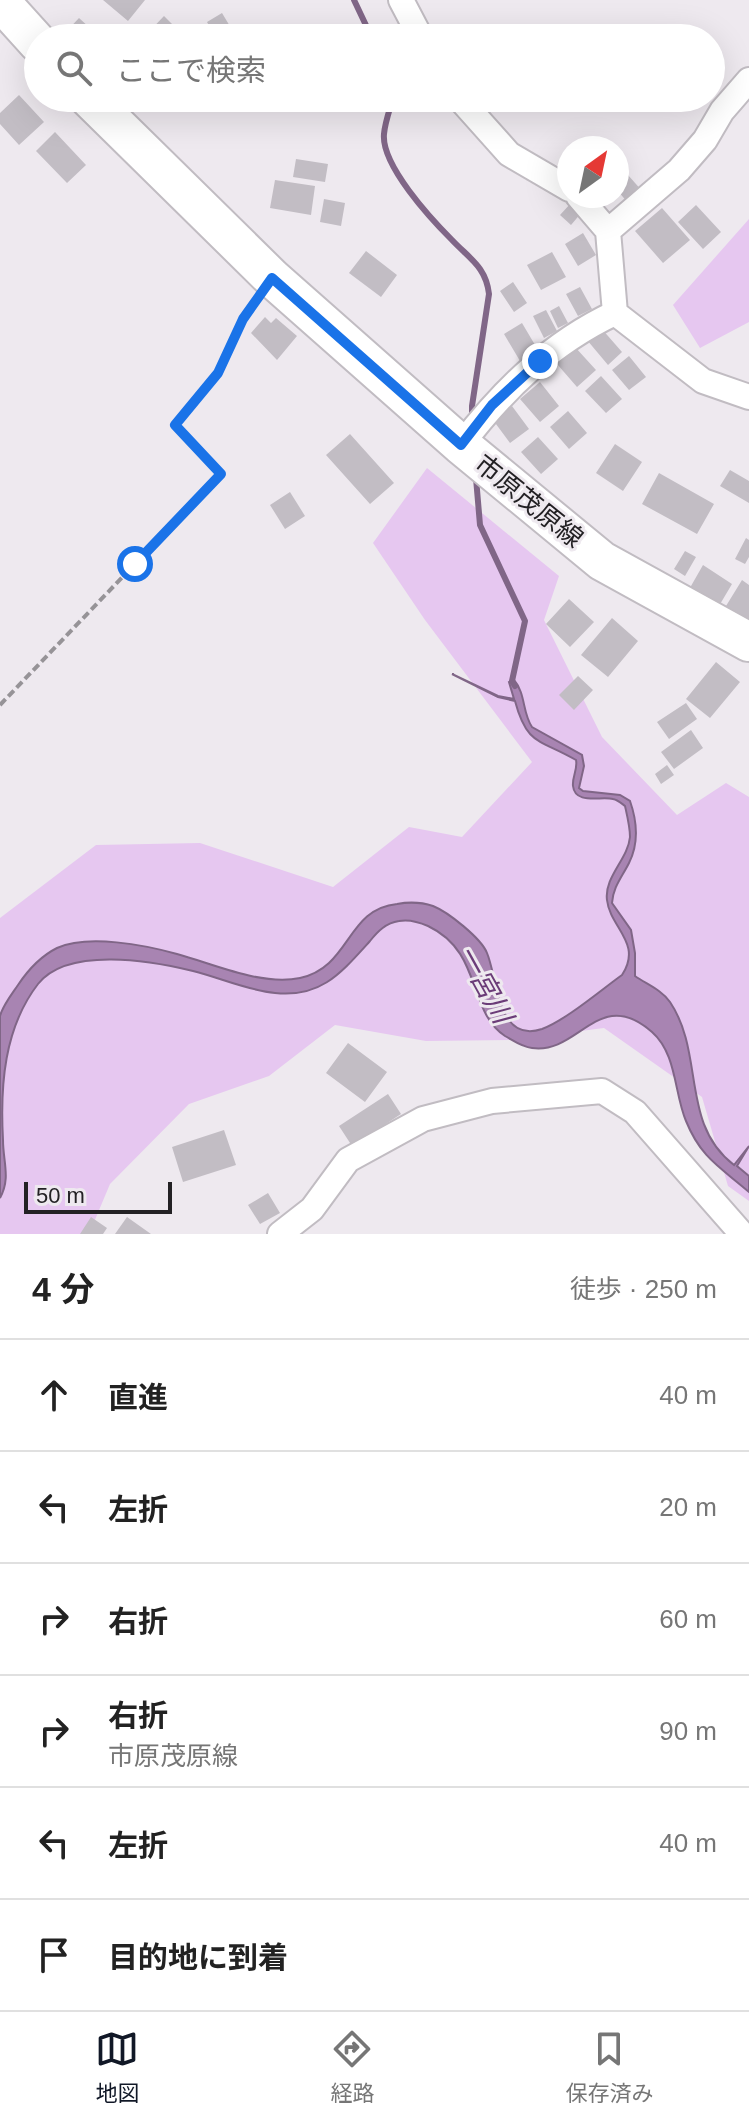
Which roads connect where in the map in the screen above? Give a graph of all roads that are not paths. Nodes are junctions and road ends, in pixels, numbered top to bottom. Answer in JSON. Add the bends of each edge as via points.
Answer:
{"nodes":[{"id":1,"x":401,"y":0,"type":"edge"},
{"id":2,"x":0,"y":1,"type":"edge"},
{"id":3,"x":414,"y":24,"type":"edge"},
{"id":4,"x":24,"y":28,"type":"edge"},
{"id":5,"x":749,"y":80,"type":"edge"},
{"id":6,"x":725,"y":108,"type":"edge"},
{"id":7,"x":103,"y":112,"type":"edge"},
{"id":8,"x":472,"y":112,"type":"edge"},
{"id":9,"x":721,"y":112,"type":"edge"},
{"id":10,"x":557,"y":182,"type":"edge"},
{"id":11,"x":588,"y":208,"type":"edge"},
{"id":12,"x":608,"y":231,"type":"junction"},
{"id":13,"x":615,"y":313,"type":"junction"},
{"id":14,"x":749,"y":397,"type":"edge"},
{"id":15,"x":461,"y":445,"type":"junction"},
{"id":16,"x":749,"y":642,"type":"edge"},
{"id":17,"x":280,"y":1234,"type":"edge"},
{"id":18,"x":742,"y":1234,"type":"edge"}],
"edges":[{"from":1,"to":3,"type":"street"},
{"from":2,"to":4,"type":"main road"},
{"from":5,"to":6,"type":"street"},
{"from":7,"to":15,"type":"main road","name":"市原茂原線","via":[[272,278]]},
{"from":8,"to":10,"type":"street","via":[[509,154]]},
{"from":9,"to":12,"type":"street","via":[[679,170]]},
{"from":11,"to":12,"type":"street"},
{"from":12,"to":13,"type":"street"},
{"from":13,"to":14,"type":"street","via":[[703,381]]},
{"from":13,"to":15,"type":"street","via":[[582,328],[521,376]]},
{"from":15,"to":16,"type":"main road","name":"市原茂原線","via":[[602,561]]},
{"from":17,"to":18,"type":"street","via":[[312,1209],[348,1160],[423,1119],[492,1101],[602,1091],[635,1112]]}]}
